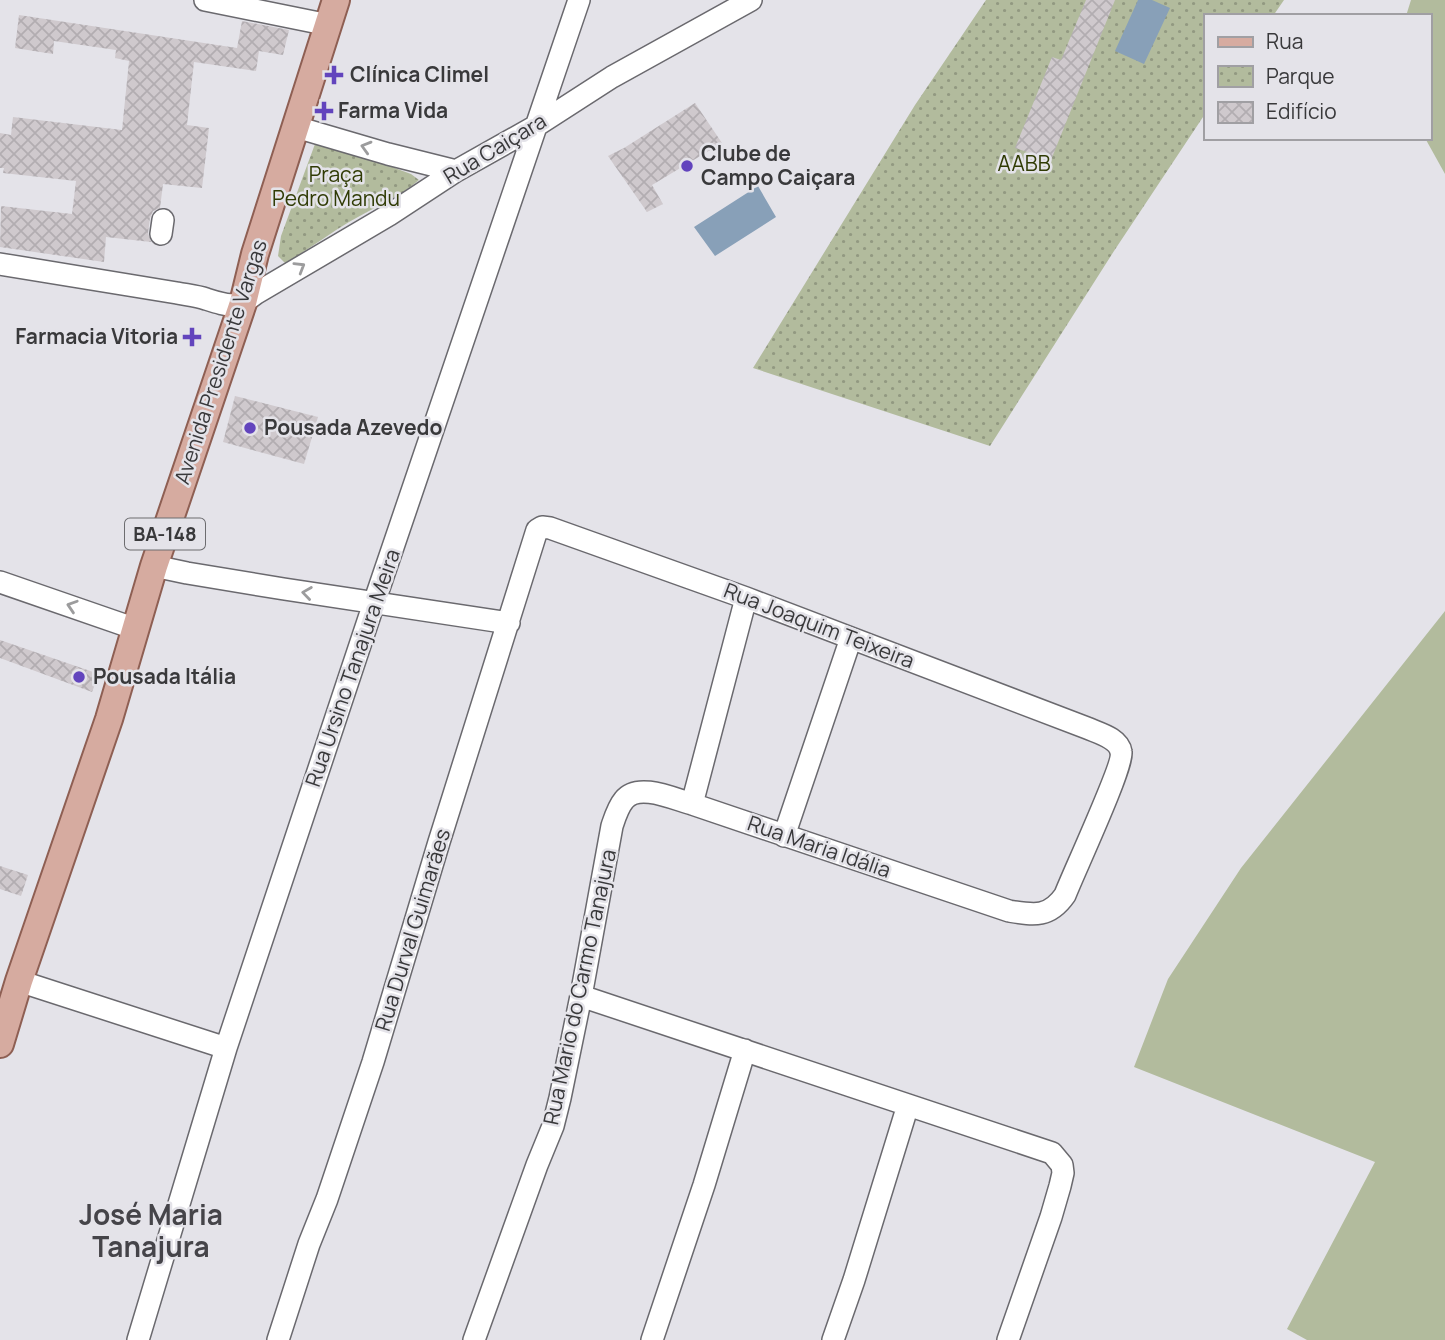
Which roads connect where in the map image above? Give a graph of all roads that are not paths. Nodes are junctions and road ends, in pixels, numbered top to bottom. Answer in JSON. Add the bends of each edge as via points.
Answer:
{"nodes":[{"id":1,"x":205,"y":0,"type":"edge"},
{"id":2,"x":579,"y":0,"type":"edge"},
{"id":3,"x":751,"y":0,"type":"edge"},
{"id":4,"x":333,"y":12,"type":"edge"},
{"id":5,"x":536,"y":126,"type":"junction"},
{"id":6,"x":296,"y":127,"type":"junction"},
{"id":7,"x":456,"y":171,"type":"junction"},
{"id":8,"x":0,"y":264,"type":"edge"},
{"id":9,"x":243,"y":303,"type":"junction"},
{"id":10,"x":550,"y":528,"type":"joint"},
{"id":11,"x":154,"y":566,"type":"junction"},
{"id":12,"x":0,"y":582,"type":"edge"},
{"id":13,"x":747,"y":598,"type":"junction"},
{"id":14,"x":374,"y":603,"type":"junction"},
{"id":15,"x":509,"y":623,"type":"junction"},
{"id":16,"x":136,"y":629,"type":"junction"},
{"id":17,"x":851,"y":638,"type":"junction"},
{"id":18,"x":629,"y":795,"type":"joint"},
{"id":19,"x":692,"y":804,"type":"junction"},
{"id":20,"x":784,"y":836,"type":"junction"},
{"id":21,"x":1009,"y":911,"type":"joint"},
{"id":22,"x":19,"y":981,"type":"junction"},
{"id":23,"x":581,"y":996,"type":"junction"},
{"id":24,"x":0,"y":1044,"type":"edge"},
{"id":25,"x":226,"y":1048,"type":"junction"},
{"id":26,"x":745,"y":1050,"type":"junction"},
{"id":27,"x":908,"y":1105,"type":"junction"},
{"id":28,"x":138,"y":1340,"type":"edge"},
{"id":29,"x":278,"y":1340,"type":"edge"},
{"id":30,"x":474,"y":1340,"type":"edge"},
{"id":31,"x":653,"y":1340,"type":"edge"},
{"id":32,"x":833,"y":1340,"type":"edge"},
{"id":33,"x":1008,"y":1340,"type":"edge"}],
"edges":[{"from":1,"to":4,"type":"street"},
{"from":2,"to":5,"type":"street","name":"Rua Ursino Tanajura Meira"},
{"from":3,"to":5,"type":"street","name":"Rua Caiçara","via":[[612,77]]},
{"from":4,"to":6,"type":"main road","name":"Avenida Presidente Vargas","number":"BA-148"},
{"from":5,"to":7,"type":"street","name":"Rua Caiçara"},
{"from":5,"to":14,"type":"street","name":"Rua Ursino Tanajura Meira"},
{"from":7,"to":6,"type":"street","one_way":true},
{"from":6,"to":9,"type":"main road","name":"Avenida Presidente Vargas","number":"BA-148"},
{"from":9,"to":7,"type":"street","name":"Rua Caiçara","one_way":true},
{"from":8,"to":9,"type":"street","via":[[177,293],[222,305]]},
{"from":9,"to":11,"type":"main road","name":"Avenida Presidente Vargas","number":"BA-148"},
{"from":10,"to":13,"type":"street","name":"Rua Joaquim Teixeira"},
{"from":10,"to":15,"type":"street","name":"Rua Durval Guimarães","via":[[537,530]]},
{"from":14,"to":11,"type":"street","one_way":true},
{"from":11,"to":16,"type":"main road","name":"Avenida Presidente Vargas","number":"BA-148"},
{"from":16,"to":12,"type":"street","one_way":true},
{"from":13,"to":17,"type":"street","name":"Rua Joaquim Teixeira"},
{"from":13,"to":19,"type":"street"},
{"from":14,"to":15,"type":"street"},
{"from":14,"to":25,"type":"street","name":"Rua Ursino Tanajura Meira"},
{"from":15,"to":29,"type":"street","name":"Rua Durval Guimarães","via":[[373,1062]]},
{"from":16,"to":22,"type":"main road","name":"Avenida Presidente Vargas","number":"BA-148"},
{"from":17,"to":20,"type":"street"},
{"from":17,"to":21,"type":"street","name":"Rua Joaquim Teixeira","via":[[1116,742],[1121,758],[1065,895],[1044,913]]},
{"from":18,"to":19,"type":"street","name":"Rua Maria Idália","via":[[651,792]]},
{"from":18,"to":23,"type":"street","name":"Rua Mario do Carmo Tanajura","via":[[612,826]]},
{"from":19,"to":20,"type":"street","name":"Rua Maria Idália"},
{"from":20,"to":21,"type":"street","name":"Rua Maria Idália"},
{"from":22,"to":24,"type":"main road","name":"Avenida Presidente Vargas","number":"BA-148"},
{"from":22,"to":25,"type":"street"},
{"from":23,"to":26,"type":"street"},
{"from":23,"to":30,"type":"street","name":"Rua Mario do Carmo Tanajura","via":[[553,1126]]},
{"from":25,"to":28,"type":"street","name":"Rua Ursino Tanajura Meira"},
{"from":26,"to":27,"type":"street"},
{"from":26,"to":31,"type":"street"},
{"from":27,"to":32,"type":"street"},
{"from":27,"to":33,"type":"street","via":[[1052,1153],[1062,1165],[1051,1217]]}]}
